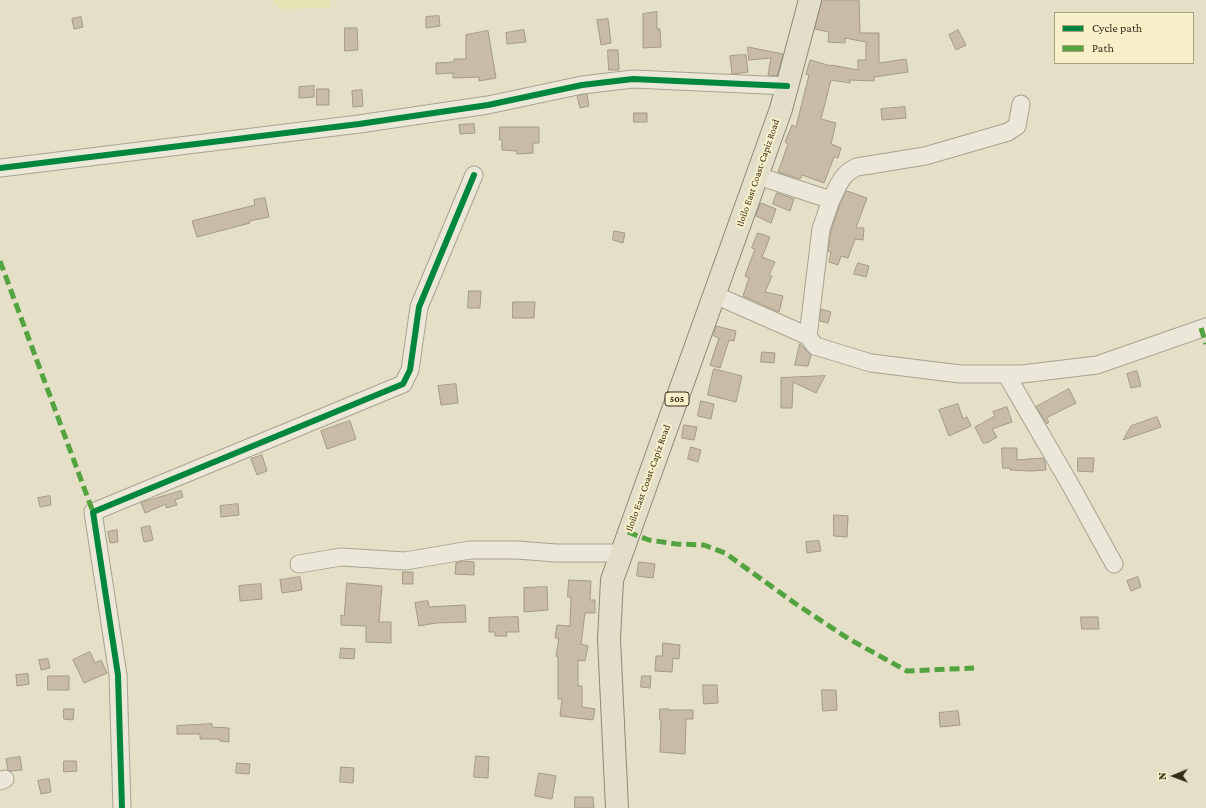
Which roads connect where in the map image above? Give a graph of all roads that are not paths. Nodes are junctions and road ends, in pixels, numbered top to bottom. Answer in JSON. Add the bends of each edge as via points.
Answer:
{"nodes":[{"id":1,"x":810,"y":0,"type":"edge"},
{"id":2,"x":787,"y":86,"type":"junction"},
{"id":3,"x":1021,"y":104,"type":"dead end"},
{"id":4,"x":0,"y":168,"type":"edge"},
{"id":5,"x":474,"y":175,"type":"dead end"},
{"id":6,"x":758,"y":176,"type":"junction"},
{"id":7,"x":831,"y":200,"type":"junction"},
{"id":8,"x":715,"y":295,"type":"junction"},
{"id":9,"x":1206,"y":327,"type":"edge"},
{"id":10,"x":808,"y":336,"type":"junction"},
{"id":11,"x":1006,"y":374,"type":"junction"},
{"id":12,"x":621,"y":553,"type":"junction"},
{"id":13,"x":299,"y":564,"type":"dead end"},
{"id":14,"x":1114,"y":564,"type":"dead end"},
{"id":15,"x":122,"y":808,"type":"edge"},
{"id":16,"x":617,"y":808,"type":"edge"}],
"edges":[{"from":1,"to":2,"type":"main road","name":"Iloilo East Coast-Capiz Road","number":"505"},
{"from":2,"to":4,"type":"street","via":[[633,79],[582,85],[488,105],[359,124]]},
{"from":2,"to":6,"type":"main road","name":"Iloilo East Coast-Capiz Road","number":"505"},
{"from":3,"to":7,"type":"street","via":[[1017,126],[1008,132],[924,156],[857,167],[843,177]]},
{"from":5,"to":15,"type":"street","via":[[418,307],[410,370],[403,384],[93,512],[118,675]]},
{"from":6,"to":7,"type":"street"},
{"from":6,"to":8,"type":"main road","name":"Iloilo East Coast-Capiz Road","number":"505"},
{"from":7,"to":10,"type":"street","via":[[821,229]]},
{"from":8,"to":10,"type":"street"},
{"from":8,"to":12,"type":"main road","name":"Iloilo East Coast-Capiz Road","number":"505"},
{"from":9,"to":11,"type":"street","via":[[1097,365]]},
{"from":10,"to":11,"type":"street","via":[[815,346],[871,363],[960,374]]},
{"from":11,"to":14,"type":"street"},
{"from":12,"to":13,"type":"street","via":[[470,550],[405,561],[341,557]]},
{"from":12,"to":16,"type":"main road","name":"Iloilo East Coast-Capiz Road","number":"505","via":[[612,580],[609,639]]}]}
